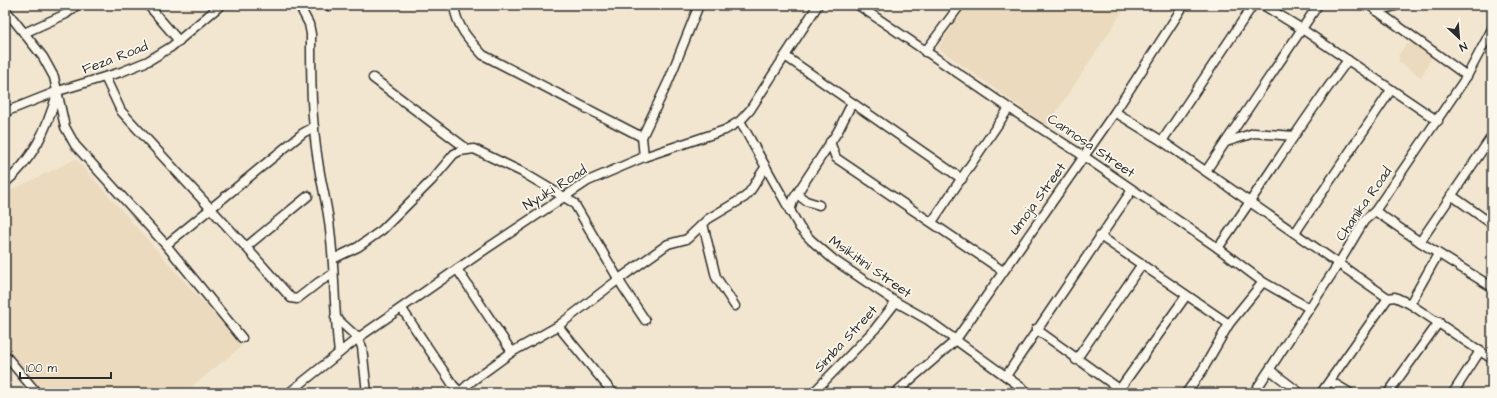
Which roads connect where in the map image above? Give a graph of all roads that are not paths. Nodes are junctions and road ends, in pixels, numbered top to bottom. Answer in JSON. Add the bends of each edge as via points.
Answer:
{"nodes":[{"id":1,"x":77,"y":5,"type":"edge"},
{"id":2,"x":148,"y":5,"type":"edge"},
{"id":3,"x":221,"y":5,"type":"edge"},
{"id":4,"x":299,"y":5,"type":"edge"},
{"id":5,"x":454,"y":5,"type":"edge"},
{"id":6,"x":699,"y":5,"type":"edge"},
{"id":7,"x":818,"y":5,"type":"edge"},
{"id":8,"x":858,"y":5,"type":"edge"},
{"id":9,"x":960,"y":5,"type":"edge"},
{"id":10,"x":1184,"y":5,"type":"edge"},
{"id":11,"x":1253,"y":5,"type":"edge"},
{"id":12,"x":1264,"y":5,"type":"edge"},
{"id":13,"x":1318,"y":5,"type":"edge"},
{"id":14,"x":1369,"y":5,"type":"edge"},
{"id":15,"x":1398,"y":5,"type":"edge"},
{"id":16,"x":5,"y":10,"type":"edge"},
{"id":17,"x":1377,"y":11,"type":"junction"},
{"id":18,"x":1302,"y":29,"type":"junction"},
{"id":19,"x":1492,"y":29,"type":"edge"},
{"id":20,"x":24,"y":33,"type":"junction"},
{"id":21,"x":179,"y":41,"type":"junction"},
{"id":22,"x":925,"y":52,"type":"junction"},
{"id":23,"x":785,"y":56,"type":"junction"},
{"id":24,"x":1348,"y":60,"type":"junction"},
{"id":25,"x":1467,"y":76,"type":"junction"},
{"id":26,"x":105,"y":77,"type":"junction"},
{"id":27,"x":373,"y":78,"type":"dead end"},
{"id":28,"x":1391,"y":90,"type":"junction"},
{"id":29,"x":58,"y":91,"type":"junction"},
{"id":30,"x":852,"y":103,"type":"junction"},
{"id":31,"x":1009,"y":108,"type":"junction"},
{"id":32,"x":5,"y":112,"type":"edge"},
{"id":33,"x":1115,"y":112,"type":"junction"},
{"id":34,"x":740,"y":121,"type":"junction"},
{"id":35,"x":1438,"y":121,"type":"junction"},
{"id":36,"x":314,"y":128,"type":"junction"},
{"id":37,"x":1294,"y":136,"type":"junction"},
{"id":38,"x":1492,"y":136,"type":"edge"},
{"id":39,"x":642,"y":137,"type":"junction"},
{"id":40,"x":1162,"y":141,"type":"junction"},
{"id":41,"x":830,"y":142,"type":"junction"},
{"id":42,"x":1226,"y":142,"type":"junction"},
{"id":43,"x":467,"y":149,"type":"junction"},
{"id":44,"x":644,"y":157,"type":"junction"},
{"id":45,"x":1085,"y":157,"type":"junction"},
{"id":46,"x":766,"y":167,"type":"junction"},
{"id":47,"x":1206,"y":171,"type":"junction"},
{"id":48,"x":962,"y":180,"type":"junction"},
{"id":49,"x":5,"y":183,"type":"edge"},
{"id":50,"x":1132,"y":190,"type":"junction"},
{"id":51,"x":797,"y":194,"type":"junction"},
{"id":52,"x":1451,"y":195,"type":"junction"},
{"id":53,"x":308,"y":196,"type":"dead end"},
{"id":54,"x":564,"y":196,"type":"junction"},
{"id":55,"x":1251,"y":202,"type":"junction"},
{"id":56,"x":819,"y":206,"type":"dead end"},
{"id":57,"x":210,"y":209,"type":"junction"},
{"id":58,"x":790,"y":211,"type":"junction"},
{"id":59,"x":1375,"y":211,"type":"junction"},
{"id":60,"x":932,"y":222,"type":"junction"},
{"id":61,"x":702,"y":224,"type":"junction"},
{"id":62,"x":1492,"y":224,"type":"edge"},
{"id":63,"x":1295,"y":233,"type":"junction"},
{"id":64,"x":1100,"y":236,"type":"junction"},
{"id":65,"x":1420,"y":242,"type":"junction"},
{"id":66,"x":166,"y":245,"type":"junction"},
{"id":67,"x":246,"y":247,"type":"junction"},
{"id":68,"x":1218,"y":248,"type":"junction"},
{"id":69,"x":1438,"y":254,"type":"junction"},
{"id":70,"x":333,"y":259,"type":"junction"},
{"id":71,"x":1339,"y":263,"type":"junction"},
{"id":72,"x":1142,"y":264,"type":"junction"},
{"id":73,"x":457,"y":270,"type":"junction"},
{"id":74,"x":1003,"y":271,"type":"junction"},
{"id":75,"x":334,"y":274,"type":"junction"},
{"id":76,"x":619,"y":279,"type":"junction"},
{"id":77,"x":1263,"y":282,"type":"junction"},
{"id":78,"x":1492,"y":287,"type":"edge"},
{"id":79,"x":1186,"y":296,"type":"junction"},
{"id":80,"x":1388,"y":298,"type":"junction"},
{"id":81,"x":896,"y":302,"type":"junction"},
{"id":82,"x":1410,"y":304,"type":"junction"},
{"id":83,"x":736,"y":306,"type":"dead end"},
{"id":84,"x":1309,"y":308,"type":"junction"},
{"id":85,"x":402,"y":309,"type":"junction"},
{"id":86,"x":335,"y":317,"type":"junction"},
{"id":87,"x":645,"y":320,"type":"dead end"},
{"id":88,"x":1439,"y":322,"type":"junction"},
{"id":89,"x":1229,"y":324,"type":"junction"},
{"id":90,"x":558,"y":326,"type":"junction"},
{"id":91,"x":1036,"y":329,"type":"junction"},
{"id":92,"x":242,"y":338,"type":"dead end"},
{"id":93,"x":358,"y":338,"type":"junction"},
{"id":94,"x":955,"y":341,"type":"junction"},
{"id":95,"x":1480,"y":351,"type":"junction"},
{"id":96,"x":512,"y":352,"type":"junction"},
{"id":97,"x":339,"y":353,"type":"junction"},
{"id":98,"x":5,"y":355,"type":"edge"},
{"id":99,"x":1492,"y":359,"type":"edge"},
{"id":100,"x":1076,"y":360,"type":"junction"},
{"id":101,"x":1270,"y":370,"type":"junction"},
{"id":102,"x":1006,"y":376,"type":"junction"},
{"id":103,"x":1330,"y":381,"type":"junction"},
{"id":104,"x":1122,"y":391,"type":"edge"},
{"id":105,"x":610,"y":392,"type":"edge"},
{"id":106,"x":37,"y":393,"type":"edge"},
{"id":107,"x":289,"y":393,"type":"edge"},
{"id":108,"x":367,"y":393,"type":"edge"},
{"id":109,"x":460,"y":393,"type":"edge"},
{"id":110,"x":813,"y":393,"type":"edge"},
{"id":111,"x":895,"y":393,"type":"edge"},
{"id":112,"x":1029,"y":393,"type":"edge"},
{"id":113,"x":1186,"y":393,"type":"edge"},
{"id":114,"x":1254,"y":393,"type":"edge"},
{"id":115,"x":1300,"y":393,"type":"edge"},
{"id":116,"x":1322,"y":393,"type":"edge"},
{"id":117,"x":1350,"y":393,"type":"edge"},
{"id":118,"x":1388,"y":393,"type":"edge"},
{"id":119,"x":1453,"y":393,"type":"edge"}],
"edges":[{"from":1,"to":20,"type":"street","via":[[66,14]]},
{"from":2,"to":21,"type":"street"},
{"from":3,"to":21,"type":"street","name":"Feza Road"},
{"from":4,"to":36,"type":"street","via":[[309,24]]},
{"from":5,"to":39,"type":"street","via":[[455,15],[466,37],[483,55]]},
{"from":6,"to":39,"type":"street","via":[[669,80]]},
{"from":7,"to":23,"type":"street","name":"Nyuki Road"},
{"from":8,"to":22,"type":"street","name":"Cannosa Street"},
{"from":9,"to":22,"type":"street"},
{"from":10,"to":33,"type":"street","name":"Umoja Street"},
{"from":11,"to":40,"type":"street"},
{"from":12,"to":18,"type":"street"},
{"from":13,"to":18,"type":"street"},
{"from":14,"to":17,"type":"street"},
{"from":15,"to":17,"type":"street"},
{"from":16,"to":20,"type":"street"},
{"from":17,"to":25,"type":"street"},
{"from":18,"to":24,"type":"street"},
{"from":18,"to":42,"type":"street"},
{"from":19,"to":25,"type":"street","name":"Chanika Road"},
{"from":20,"to":29,"type":"street","via":[[43,57]]},
{"from":21,"to":26,"type":"street","name":"Feza Road","via":[[148,61]]},
{"from":22,"to":31,"type":"street","name":"Cannosa Street"},
{"from":23,"to":30,"type":"street"},
{"from":23,"to":34,"type":"street","name":"Nyuki Road"},
{"from":24,"to":28,"type":"street"},
{"from":24,"to":37,"type":"street"},
{"from":25,"to":35,"type":"street","name":"Chanika Road"},
{"from":26,"to":29,"type":"street","name":"Feza Road"},
{"from":26,"to":57,"type":"street","via":[[121,111]]},
{"from":27,"to":43,"type":"street"},
{"from":28,"to":35,"type":"street"},
{"from":28,"to":63,"type":"street"},
{"from":29,"to":32,"type":"street","name":"Feza Road"},
{"from":29,"to":49,"type":"street","via":[[49,121],[37,144],[23,166]]},
{"from":29,"to":66,"type":"street","via":[[65,127],[75,145]]},
{"from":30,"to":41,"type":"street"},
{"from":30,"to":48,"type":"street"},
{"from":31,"to":45,"type":"street","name":"Cannosa Street"},
{"from":31,"to":48,"type":"street"},
{"from":33,"to":40,"type":"street"},
{"from":33,"to":45,"type":"street","name":"Umoja Street"},
{"from":34,"to":44,"type":"street","name":"Nyuki Road","via":[[715,134]]},
{"from":34,"to":46,"type":"street","name":"Msikitini Street"},
{"from":35,"to":59,"type":"street","name":"Chanika Road"},
{"from":36,"to":57,"type":"street","via":[[303,133]]},
{"from":36,"to":70,"type":"street"},
{"from":37,"to":42,"type":"street","via":[[1254,133]]},
{"from":37,"to":55,"type":"street"},
{"from":38,"to":52,"type":"street"},
{"from":39,"to":44,"type":"street"},
{"from":40,"to":47,"type":"street"},
{"from":41,"to":51,"type":"street"},
{"from":41,"to":60,"type":"street","via":[[836,158]]},
{"from":42,"to":47,"type":"street"},
{"from":43,"to":54,"type":"street","via":[[481,152]]},
{"from":43,"to":70,"type":"street","via":[[454,154],[382,230],[358,247]]},
{"from":44,"to":54,"type":"street","name":"Nyuki Road","via":[[588,181]]},
{"from":45,"to":50,"type":"street","name":"Cannosa Street"},
{"from":45,"to":74,"type":"street","name":"Umoja Street"},
{"from":46,"to":58,"type":"street","name":"Msikitini Street"},
{"from":46,"to":61,"type":"street","via":[[750,193]]},
{"from":47,"to":55,"type":"street"},
{"from":48,"to":60,"type":"street"},
{"from":50,"to":64,"type":"street"},
{"from":50,"to":68,"type":"street","name":"Cannosa Street"},
{"from":51,"to":56,"type":"street"},
{"from":51,"to":58,"type":"street"},
{"from":52,"to":62,"type":"street"},
{"from":52,"to":65,"type":"street"},
{"from":53,"to":67,"type":"street"},
{"from":54,"to":73,"type":"street","name":"Nyuki Road"},
{"from":54,"to":76,"type":"street","via":[[574,203]]},
{"from":55,"to":63,"type":"street"},
{"from":55,"to":68,"type":"street"},
{"from":57,"to":66,"type":"street"},
{"from":57,"to":67,"type":"street"},
{"from":58,"to":81,"type":"street","name":"Msikitini Street","via":[[800,228],[834,260]]},
{"from":59,"to":65,"type":"street"},
{"from":59,"to":71,"type":"street","name":"Chanika Road","via":[[1364,221]]},
{"from":60,"to":74,"type":"street"},
{"from":61,"to":76,"type":"street","via":[[687,239],[668,244]]},
{"from":61,"to":83,"type":"street","via":[[716,277]]},
{"from":63,"to":71,"type":"street"},
{"from":64,"to":72,"type":"street"},
{"from":64,"to":91,"type":"street"},
{"from":65,"to":69,"type":"street"},
{"from":66,"to":92,"type":"street"},
{"from":67,"to":75,"type":"street","via":[[293,300]]},
{"from":68,"to":77,"type":"street","name":"Cannosa Street"},
{"from":69,"to":78,"type":"street"},
{"from":69,"to":82,"type":"street"},
{"from":70,"to":75,"type":"street"},
{"from":71,"to":80,"type":"street"},
{"from":71,"to":84,"type":"street","name":"Chanika Road"},
{"from":72,"to":79,"type":"street"},
{"from":72,"to":100,"type":"street"},
{"from":73,"to":85,"type":"street","name":"Nyuki Road"},
{"from":73,"to":96,"type":"street"},
{"from":74,"to":94,"type":"street","name":"Umoja Street"},
{"from":75,"to":86,"type":"street"},
{"from":76,"to":87,"type":"street"},
{"from":76,"to":90,"type":"street"},
{"from":77,"to":84,"type":"street","name":"Cannosa Street"},
{"from":77,"to":89,"type":"street"},
{"from":79,"to":89,"type":"street"},
{"from":79,"to":104,"type":"street"},
{"from":80,"to":82,"type":"street","via":[[1395,297]]},
{"from":80,"to":103,"type":"street"},
{"from":81,"to":94,"type":"street","name":"Msikitini Street","via":[[928,320]]},
{"from":81,"to":110,"type":"street","name":"Simba Street","via":[[876,330]]},
{"from":82,"to":88,"type":"street"},
{"from":84,"to":101,"type":"street","name":"Chanika Road"},
{"from":85,"to":93,"type":"street","name":"Nyuki Road"},
{"from":85,"to":109,"type":"street"},
{"from":86,"to":93,"type":"street"},
{"from":86,"to":97,"type":"street"},
{"from":88,"to":95,"type":"street"},
{"from":88,"to":118,"type":"street"},
{"from":89,"to":113,"type":"street"},
{"from":90,"to":96,"type":"street"},
{"from":90,"to":105,"type":"street"},
{"from":91,"to":100,"type":"street"},
{"from":91,"to":102,"type":"street"},
{"from":93,"to":97,"type":"street","name":"Nyuki Road"},
{"from":93,"to":108,"type":"street","via":[[365,363]]},
{"from":94,"to":102,"type":"street","name":"Msikitini Street"},
{"from":94,"to":111,"type":"street","name":"Umoja Street"},
{"from":95,"to":99,"type":"street"},
{"from":95,"to":119,"type":"street"},
{"from":96,"to":109,"type":"street"},
{"from":97,"to":107,"type":"street","name":"Nyuki Road"},
{"from":98,"to":106,"type":"street"},
{"from":100,"to":104,"type":"street"},
{"from":101,"to":114,"type":"street","name":"Chanika Road"},
{"from":101,"to":115,"type":"street"},
{"from":102,"to":112,"type":"street","name":"Msikitini Street"},
{"from":103,"to":116,"type":"street"},
{"from":103,"to":117,"type":"street"}]}
